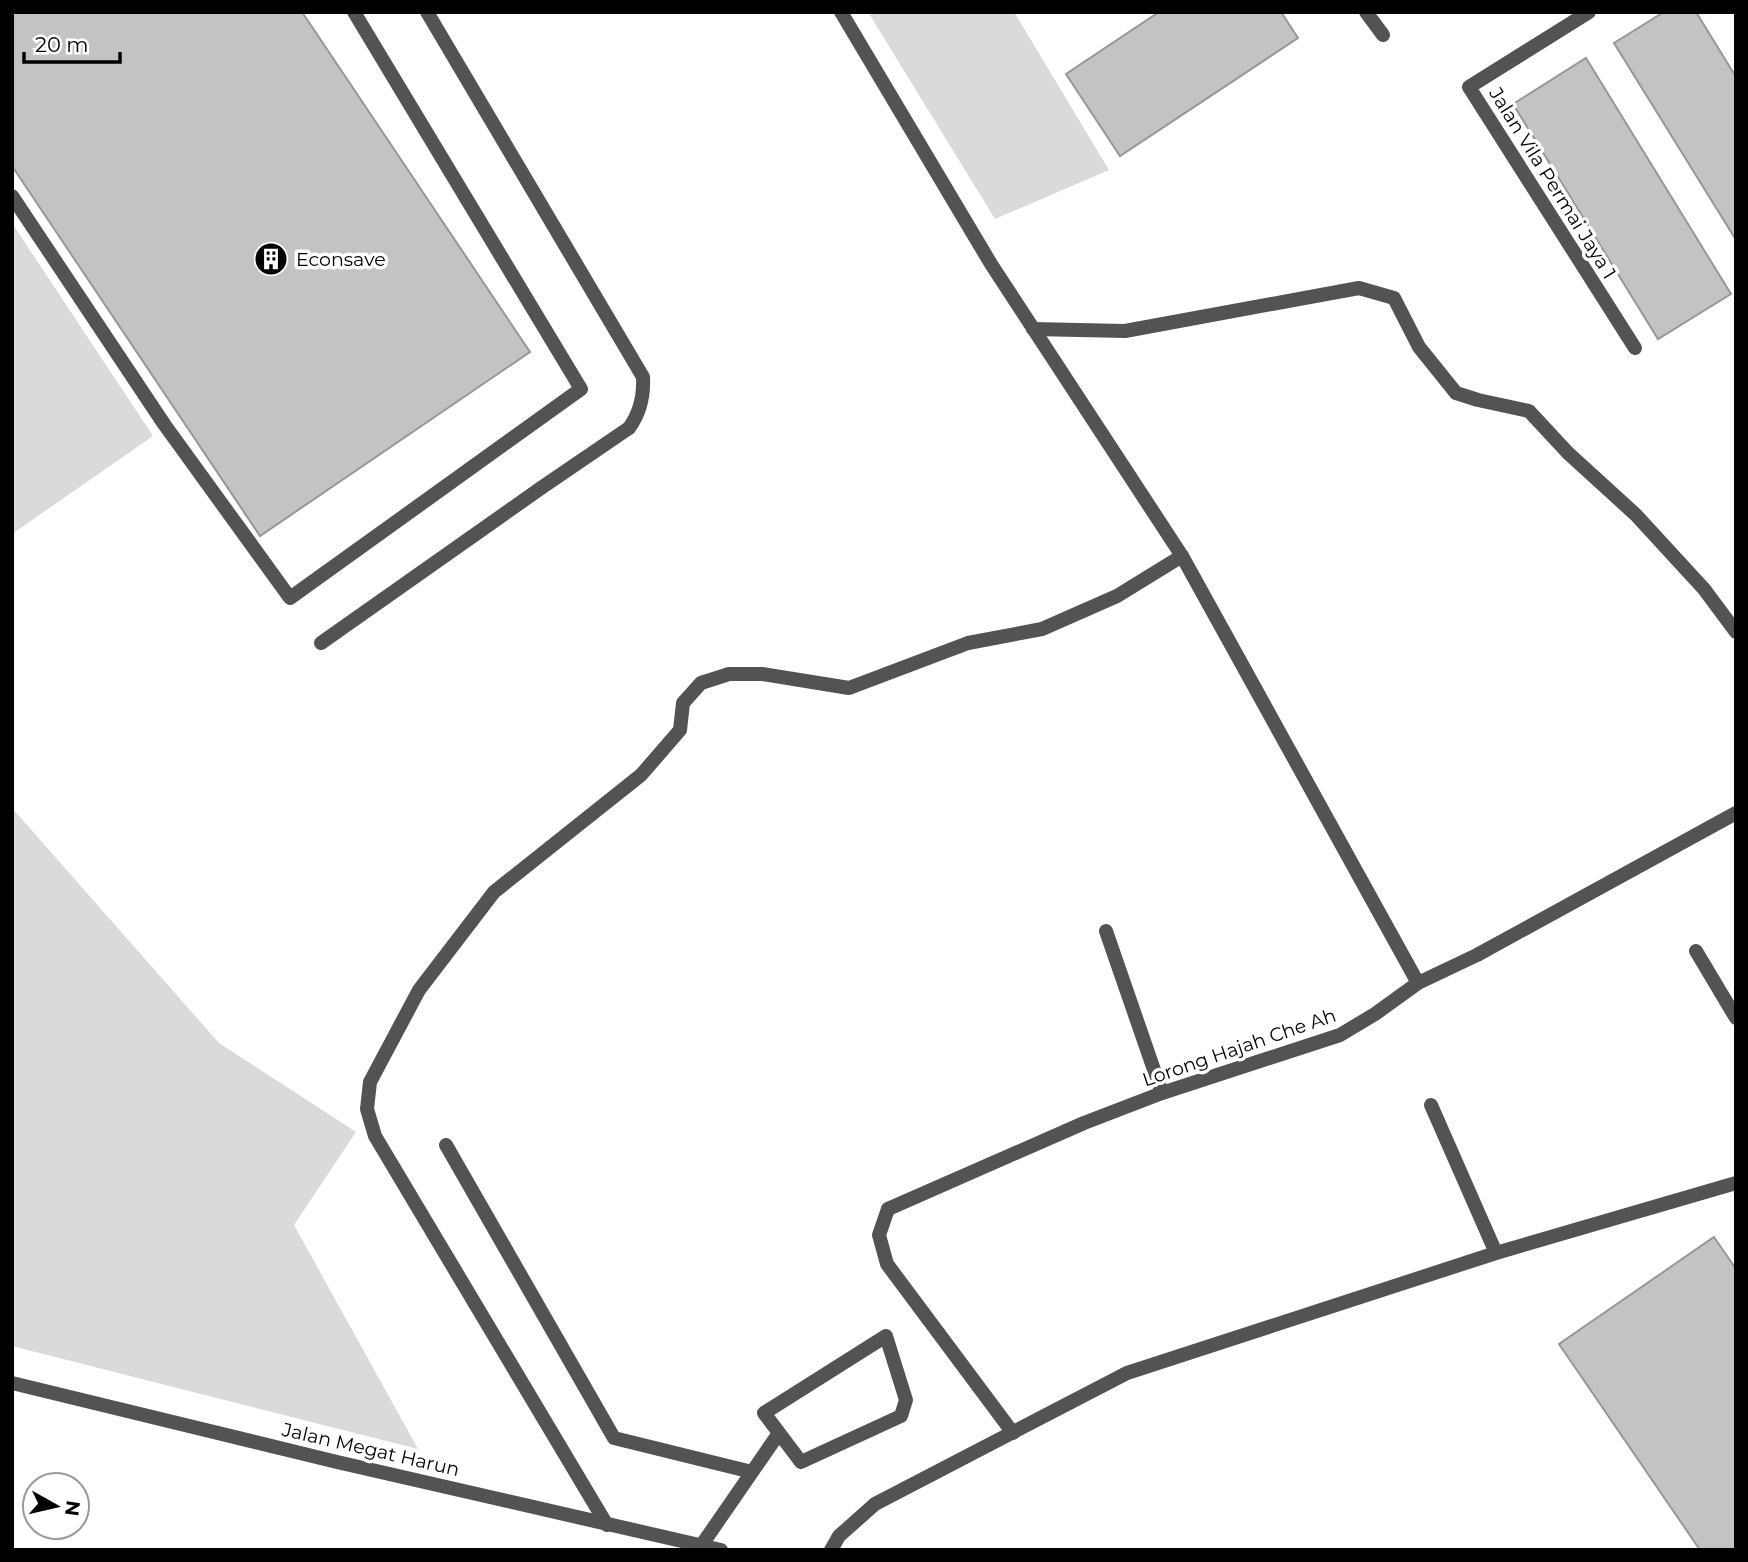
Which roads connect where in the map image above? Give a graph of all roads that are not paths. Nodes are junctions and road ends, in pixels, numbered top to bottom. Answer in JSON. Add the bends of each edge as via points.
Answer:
{"nodes":[{"id":1,"x":354,"y":12,"type":"edge"},
{"id":2,"x":427,"y":12,"type":"edge"},
{"id":3,"x":841,"y":12,"type":"edge"},
{"id":4,"x":1366,"y":12,"type":"edge"},
{"id":5,"x":1589,"y":12,"type":"edge"},
{"id":6,"x":1383,"y":35,"type":"dead end"},
{"id":7,"x":12,"y":196,"type":"edge"},
{"id":8,"x":1032,"y":329,"type":"junction"},
{"id":9,"x":1635,"y":348,"type":"dead end"},
{"id":10,"x":1182,"y":556,"type":"junction"},
{"id":11,"x":1736,"y":632,"type":"edge"},
{"id":12,"x":321,"y":643,"type":"dead end"},
{"id":13,"x":1736,"y":813,"type":"edge"},
{"id":14,"x":1106,"y":931,"type":"dead end"},
{"id":15,"x":1696,"y":951,"type":"dead end"},
{"id":16,"x":1418,"y":983,"type":"junction"},
{"id":17,"x":1736,"y":1018,"type":"edge"},
{"id":18,"x":1162,"y":1093,"type":"junction"},
{"id":19,"x":1431,"y":1105,"type":"dead end"},
{"id":20,"x":446,"y":1145,"type":"dead end"},
{"id":21,"x":1736,"y":1183,"type":"edge"},
{"id":22,"x":1496,"y":1253,"type":"junction"},
{"id":23,"x":12,"y":1383,"type":"edge"},
{"id":24,"x":779,"y":1433,"type":"junction"},
{"id":25,"x":1013,"y":1433,"type":"junction"},
{"id":26,"x":752,"y":1472,"type":"junction"},
{"id":27,"x":607,"y":1525,"type":"junction"},
{"id":28,"x":695,"y":1548,"type":"edge"},
{"id":29,"x":721,"y":1550,"type":"edge"},
{"id":30,"x":831,"y":1550,"type":"edge"}],
"edges":[{"from":1,"to":7,"type":"street","via":[[581,390],[289,598],[164,424]]},
{"from":2,"to":12,"type":"street","via":[[643,377],[643,390],[637,417],[629,428]]},
{"from":3,"to":8,"type":"street"},
{"from":4,"to":6,"type":"street"},
{"from":5,"to":9,"type":"street","name":"Jalan Vila Permai Jaya 1","via":[[1469,87]]},
{"from":8,"to":10,"type":"street"},
{"from":8,"to":11,"type":"street","via":[[1125,331],[1359,288],[1394,298],[1419,347],[1456,393],[1528,411],[1636,515],[1704,589]]},
{"from":10,"to":16,"type":"street"},
{"from":10,"to":27,"type":"street","via":[[1117,596],[1042,629],[968,643],[849,688],[762,674],[729,674],[701,683],[683,703],[680,730],[641,775],[494,892],[419,990],[370,1082],[367,1109],[375,1136]]},
{"from":13,"to":16,"type":"street","name":"Lorong Hajah Che Ah"},
{"from":14,"to":18,"type":"street"},
{"from":15,"to":17,"type":"street"},
{"from":16,"to":18,"type":"street","name":"Lorong Hajah Che Ah","via":[[1340,1035]]},
{"from":18,"to":25,"type":"street","name":"Lorong Hajah Che Ah","via":[[888,1209],[879,1235],[887,1264]]},
{"from":19,"to":22,"type":"street"},
{"from":20,"to":26,"type":"street","via":[[614,1438]]},
{"from":21,"to":22,"type":"street"},
{"from":22,"to":25,"type":"street","via":[[1127,1373]]},
{"from":23,"to":27,"type":"street","name":"Jalan Megat Harun"},
{"from":24,"to":24,"type":"street","via":[[801,1462],[901,1416],[906,1400],[886,1336],[764,1413]]},
{"from":24,"to":26,"type":"street"},
{"from":25,"to":30,"type":"street","via":[[875,1504],[839,1536]]},
{"from":26,"to":28,"type":"street"},
{"from":27,"to":28,"type":"street","name":"Jalan Megat Harun"},
{"from":28,"to":29,"type":"street","name":"Jalan Megat Harun"}]}
